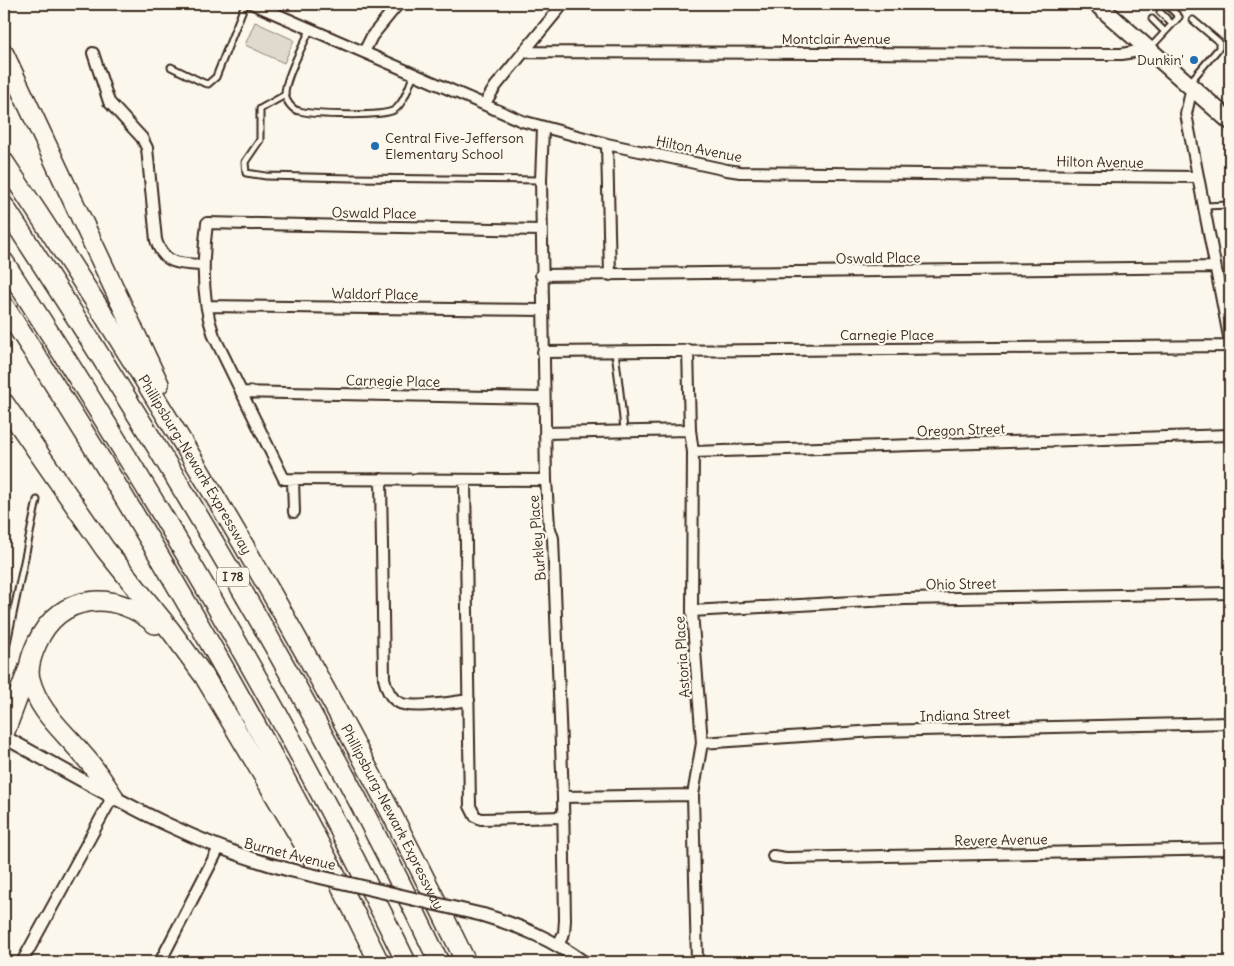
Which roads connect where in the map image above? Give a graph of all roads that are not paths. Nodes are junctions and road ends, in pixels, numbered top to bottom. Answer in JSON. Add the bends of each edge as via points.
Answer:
{"nodes":[{"id":1,"x":245,"y":4,"type":"edge"},
{"id":2,"x":253,"y":4,"type":"edge"},
{"id":3,"x":398,"y":4,"type":"edge"},
{"id":4,"x":563,"y":4,"type":"edge"},
{"id":5,"x":1098,"y":4,"type":"edge"},
{"id":6,"x":1224,"y":4,"type":"edge"},
{"id":7,"x":1167,"y":5,"type":"dead end"},
{"id":8,"x":1230,"y":9,"type":"edge"},
{"id":9,"x":1160,"y":12,"type":"dead end"},
{"id":10,"x":1152,"y":19,"type":"dead end"},
{"id":11,"x":1194,"y":20,"type":"dead end"},
{"id":12,"x":1172,"y":24,"type":"junction"},
{"id":13,"x":310,"y":30,"type":"junction"},
{"id":14,"x":1165,"y":32,"type":"junction"},
{"id":15,"x":1149,"y":49,"type":"junction"},
{"id":16,"x":364,"y":52,"type":"junction"},
{"id":17,"x":524,"y":52,"type":"junction"},
{"id":18,"x":93,"y":53,"type":"dead end"},
{"id":19,"x":4,"y":54,"type":"edge"},
{"id":20,"x":171,"y":67,"type":"dead end"},
{"id":21,"x":414,"y":73,"type":"junction"},
{"id":22,"x":1190,"y":86,"type":"junction"},
{"id":23,"x":285,"y":95,"type":"junction"},
{"id":24,"x":485,"y":103,"type":"junction"},
{"id":25,"x":1230,"y":121,"type":"edge"},
{"id":26,"x":543,"y":128,"type":"junction"},
{"id":27,"x":607,"y":144,"type":"junction"},
{"id":28,"x":4,"y":162,"type":"edge"},
{"id":29,"x":1198,"y":177,"type":"junction"},
{"id":30,"x":541,"y":180,"type":"junction"},
{"id":31,"x":1230,"y":205,"type":"edge"},
{"id":32,"x":4,"y":206,"type":"edge"},
{"id":33,"x":1204,"y":206,"type":"junction"},
{"id":34,"x":541,"y":230,"type":"junction"},
{"id":35,"x":4,"y":262,"type":"edge"},
{"id":36,"x":202,"y":265,"type":"junction"},
{"id":37,"x":1215,"y":267,"type":"junction"},
{"id":38,"x":542,"y":275,"type":"junction"},
{"id":39,"x":610,"y":275,"type":"junction"},
{"id":40,"x":4,"y":306,"type":"edge"},
{"id":41,"x":207,"y":306,"type":"junction"},
{"id":42,"x":542,"y":310,"type":"junction"},
{"id":43,"x":1230,"y":342,"type":"edge"},
{"id":44,"x":1230,"y":346,"type":"edge"},
{"id":45,"x":615,"y":350,"type":"junction"},
{"id":46,"x":688,"y":350,"type":"junction"},
{"id":47,"x":543,"y":352,"type":"junction"},
{"id":48,"x":241,"y":392,"type":"junction"},
{"id":49,"x":544,"y":398,"type":"junction"},
{"id":50,"x":4,"y":403,"type":"edge"},
{"id":51,"x":690,"y":430,"type":"junction"},
{"id":52,"x":545,"y":432,"type":"junction"},
{"id":53,"x":624,"y":432,"type":"junction"},
{"id":54,"x":1230,"y":435,"type":"edge"},
{"id":55,"x":693,"y":452,"type":"junction"},
{"id":56,"x":202,"y":476,"type":"junction"},
{"id":57,"x":381,"y":478,"type":"junction"},
{"id":58,"x":289,"y":479,"type":"junction"},
{"id":59,"x":465,"y":480,"type":"junction"},
{"id":60,"x":546,"y":480,"type":"junction"},
{"id":61,"x":37,"y":500,"type":"dead end"},
{"id":62,"x":294,"y":512,"type":"dead end"},
{"id":63,"x":1230,"y":593,"type":"edge"},
{"id":64,"x":692,"y":611,"type":"junction"},
{"id":65,"x":184,"y":649,"type":"junction"},
{"id":66,"x":4,"y":657,"type":"edge"},
{"id":67,"x":28,"y":670,"type":"junction"},
{"id":68,"x":469,"y":700,"type":"junction"},
{"id":69,"x":1230,"y":723,"type":"edge"},
{"id":70,"x":4,"y":736,"type":"edge"},
{"id":71,"x":702,"y":743,"type":"junction"},
{"id":72,"x":694,"y":795,"type":"junction"},
{"id":73,"x":113,"y":796,"type":"junction"},
{"id":74,"x":563,"y":797,"type":"junction"},
{"id":75,"x":564,"y":817,"type":"junction"},
{"id":76,"x":219,"y":848,"type":"junction"},
{"id":77,"x":1230,"y":849,"type":"edge"},
{"id":78,"x":773,"y":856,"type":"dead end"},
{"id":79,"x":558,"y":944,"type":"junction"},
{"id":80,"x":376,"y":956,"type":"edge"},
{"id":81,"x":22,"y":962,"type":"edge"},
{"id":82,"x":160,"y":962,"type":"edge"},
{"id":83,"x":406,"y":962,"type":"edge"},
{"id":84,"x":439,"y":962,"type":"edge"},
{"id":85,"x":466,"y":962,"type":"edge"},
{"id":86,"x":583,"y":962,"type":"edge"},
{"id":87,"x":698,"y":962,"type":"edge"}],
"edges":[{"from":1,"to":20,"type":"lane","via":[[213,80],[204,83]]},
{"from":2,"to":13,"type":"street","name":"Hilton Avenue"},
{"from":3,"to":16,"type":"street","via":[[372,36]]},
{"from":4,"to":17,"type":"street"},
{"from":5,"to":15,"type":"main road"},
{"from":6,"to":8,"type":"lane"},
{"from":7,"to":12,"type":"lane","via":[[1179,17]]},
{"from":9,"to":12,"type":"lane"},
{"from":10,"to":14,"type":"lane"},
{"from":11,"to":22,"type":"lane","via":[[1219,42],[1220,48]]},
{"from":12,"to":14,"type":"lane"},
{"from":13,"to":16,"type":"street","name":"Hilton Avenue"},
{"from":13,"to":23,"type":"lane"},
{"from":14,"to":15,"type":"lane"},
{"from":15,"to":17,"type":"street","name":"Montclair Avenue","via":[[1122,54]]},
{"from":15,"to":22,"type":"main road"},
{"from":16,"to":21,"type":"street","name":"Hilton Avenue"},
{"from":17,"to":24,"type":"street"},
{"from":18,"to":36,"type":"street","via":[[109,102],[142,138],[147,148],[159,248],[174,263]]},
{"from":19,"to":56,"type":"highway"},
{"from":21,"to":23,"type":"lane","via":[[397,109],[379,115],[300,112],[293,109]]},
{"from":21,"to":24,"type":"street","name":"Hilton Avenue"},
{"from":22,"to":25,"type":"main road"},
{"from":22,"to":29,"type":"street","via":[[1186,114]]},
{"from":23,"to":30,"type":"lane","via":[[260,109],[260,140],[245,162],[246,173],[266,176]]},
{"from":24,"to":26,"type":"street","name":"Hilton Avenue"},
{"from":26,"to":27,"type":"street","name":"Hilton Avenue"},
{"from":26,"to":30,"type":"street","name":"Burkley Place"},
{"from":27,"to":29,"type":"street","name":"Hilton Avenue","via":[[740,172]]},
{"from":27,"to":39,"type":"street"},
{"from":28,"to":56,"type":"highway","name":"Phillipsburg-Newark Expressway","number":"I 78","via":[[106,318]]},
{"from":29,"to":33,"type":"street"},
{"from":30,"to":34,"type":"street","name":"Burkley Place"},
{"from":31,"to":33,"type":"lane"},
{"from":32,"to":84,"type":"highway","name":"Phillipsburg-Newark Expressway","number":"I 78","via":[[119,385],[242,592],[366,816]]},
{"from":33,"to":37,"type":"street"},
{"from":34,"to":36,"type":"street","name":"Oswald Place","via":[[206,223]]},
{"from":34,"to":38,"type":"street","name":"Burkley Place"},
{"from":35,"to":83,"type":"highway","number":"I 78","via":[[142,480],[241,649],[338,827]]},
{"from":36,"to":41,"type":"street"},
{"from":37,"to":39,"type":"street","name":"Oswald Place"},
{"from":37,"to":43,"type":"street"},
{"from":38,"to":39,"type":"street","name":"Oswald Place"},
{"from":38,"to":42,"type":"street","name":"Burkley Place"},
{"from":40,"to":80,"type":"highway","via":[[124,497],[230,677]]},
{"from":41,"to":42,"type":"street","name":"Waldorf Place"},
{"from":41,"to":48,"type":"street","via":[[208,321]]},
{"from":42,"to":47,"type":"street","name":"Burkley Place"},
{"from":44,"to":46,"type":"street","name":"Carnegie Place"},
{"from":45,"to":46,"type":"street","name":"Carnegie Place"},
{"from":45,"to":47,"type":"street","name":"Carnegie Place"},
{"from":45,"to":53,"type":"lane"},
{"from":46,"to":51,"type":"street","name":"Astoria Place"},
{"from":47,"to":49,"type":"street","name":"Burkley Place"},
{"from":48,"to":49,"type":"street","name":"Carnegie Place"},
{"from":48,"to":58,"type":"street"},
{"from":49,"to":52,"type":"street","name":"Burkley Place"},
{"from":50,"to":65,"type":"highway","via":[[105,549]]},
{"from":51,"to":53,"type":"street"},
{"from":51,"to":55,"type":"street","name":"Astoria Place"},
{"from":52,"to":53,"type":"street"},
{"from":52,"to":60,"type":"street","name":"Burkley Place"},
{"from":54,"to":55,"type":"street","name":"Oregon Street"},
{"from":55,"to":64,"type":"street","name":"Astoria Place"},
{"from":56,"to":85,"type":"highway","name":"Phillipsburg-Newark Expressway","number":"I 78","via":[[329,698]]},
{"from":57,"to":58,"type":"street"},
{"from":57,"to":59,"type":"street"},
{"from":57,"to":68,"type":"street","via":[[386,685],[393,699],[404,705]]},
{"from":58,"to":62,"type":"street"},
{"from":59,"to":60,"type":"street"},
{"from":59,"to":68,"type":"street"},
{"from":60,"to":74,"type":"street","name":"Burkley Place","via":[[549,526],[553,538]]},
{"from":61,"to":66,"type":"lane"},
{"from":63,"to":64,"type":"street","name":"Ohio Street","via":[[905,599]]},
{"from":64,"to":71,"type":"street","name":"Astoria Place"},
{"from":65,"to":67,"type":"highway","via":[[131,608],[95,601],[72,607],[51,622],[39,639]]},
{"from":65,"to":80,"type":"highway","via":[[214,692],[318,869]]},
{"from":67,"to":70,"type":"highway"},
{"from":67,"to":73,"type":"highway","via":[[42,708],[84,755]]},
{"from":68,"to":75,"type":"street","via":[[470,806],[475,816]]},
{"from":69,"to":71,"type":"street","name":"Indiana Street","via":[[875,731]]},
{"from":70,"to":73,"type":"street","name":"Burnet Avenue"},
{"from":71,"to":72,"type":"street","name":"Astoria Place"},
{"from":72,"to":74,"type":"street"},
{"from":72,"to":87,"type":"street","name":"Astoria Place"},
{"from":73,"to":76,"type":"street","name":"Burnet Avenue"},
{"from":73,"to":81,"type":"street"},
{"from":74,"to":75,"type":"street","name":"Burkley Place"},
{"from":75,"to":79,"type":"street","name":"Burkley Place","via":[[565,920],[564,933]]},
{"from":76,"to":79,"type":"street","name":"Burnet Avenue","bridge":true,"via":[[290,870],[483,915]]},
{"from":76,"to":82,"type":"street"},
{"from":77,"to":78,"type":"street","name":"Revere Avenue"},
{"from":79,"to":86,"type":"street","name":"Burnet Avenue"}]}
